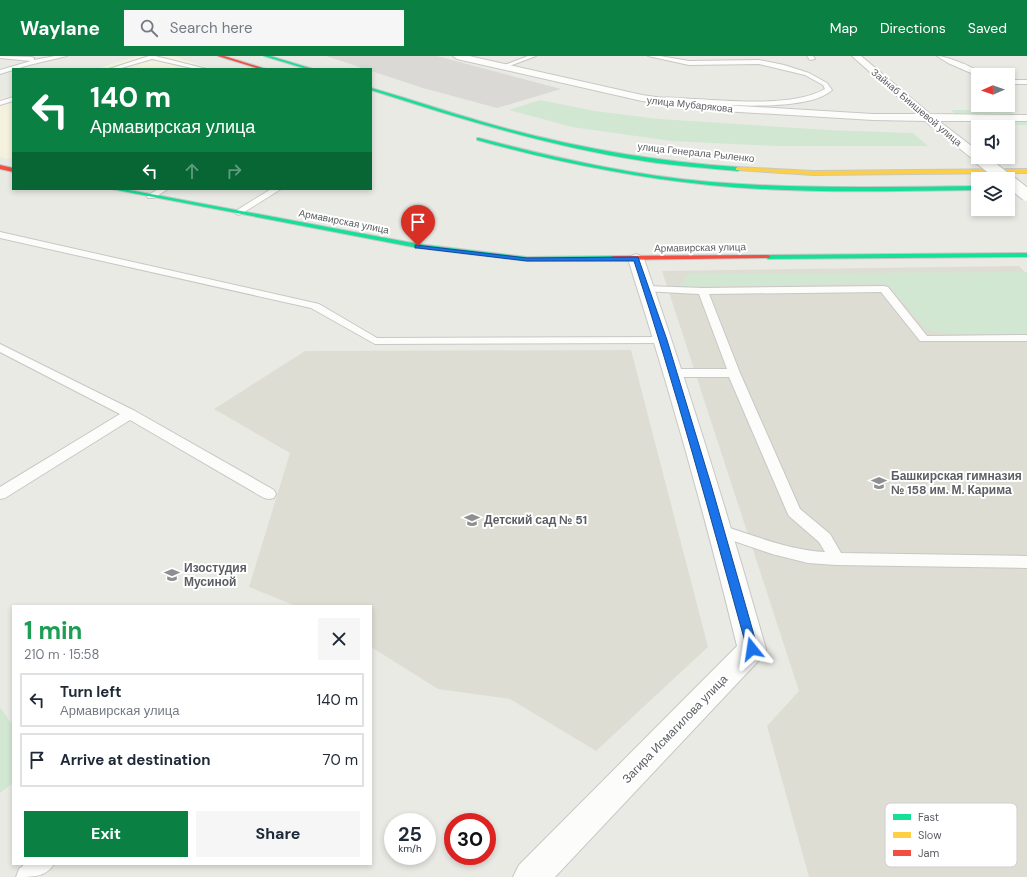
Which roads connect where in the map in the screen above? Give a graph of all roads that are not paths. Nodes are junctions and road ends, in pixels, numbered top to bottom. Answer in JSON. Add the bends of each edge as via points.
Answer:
{"nodes":[{"id":1,"x":0,"y":56,"type":"edge"},
{"id":2,"x":64,"y":56,"type":"edge"},
{"id":3,"x":220,"y":56,"type":"edge"},
{"id":4,"x":266,"y":56,"type":"edge"},
{"id":5,"x":457,"y":56,"type":"edge"},
{"id":6,"x":533,"y":56,"type":"edge"},
{"id":7,"x":651,"y":56,"type":"edge"},
{"id":8,"x":741,"y":56,"type":"edge"},
{"id":9,"x":856,"y":56,"type":"edge"},
{"id":10,"x":940,"y":56,"type":"edge"},
{"id":11,"x":46,"y":60,"type":"junction"},
{"id":12,"x":729,"y":62,"type":"junction"},
{"id":13,"x":505,"y":66,"type":"junction"},
{"id":14,"x":15,"y":68,"type":"edge"},
{"id":15,"x":115,"y":68,"type":"edge"},
{"id":16,"x":200,"y":68,"type":"edge"},
{"id":17,"x":261,"y":68,"type":"edge"},
{"id":18,"x":308,"y":68,"type":"edge"},
{"id":19,"x":971,"y":68,"type":"edge"},
{"id":20,"x":12,"y":69,"type":"edge"},
{"id":21,"x":0,"y":72,"type":"edge"},
{"id":22,"x":1015,"y":82,"type":"edge"},
{"id":23,"x":1027,"y":82,"type":"edge"},
{"id":24,"x":372,"y":89,"type":"edge"},
{"id":25,"x":642,"y":98,"type":"junction"},
{"id":26,"x":12,"y":99,"type":"edge"},
{"id":27,"x":0,"y":103,"type":"edge"},
{"id":28,"x":928,"y":118,"type":"junction"},
{"id":29,"x":1027,"y":118,"type":"edge"},
{"id":30,"x":471,"y":136,"type":"dead end"},
{"id":31,"x":971,"y":152,"type":"edge"},
{"id":32,"x":987,"y":164,"type":"edge"},
{"id":33,"x":0,"y":167,"type":"edge"},
{"id":34,"x":12,"y":170,"type":"edge"},
{"id":35,"x":1027,"y":171,"type":"edge"},
{"id":36,"x":997,"y":172,"type":"edge"},
{"id":37,"x":1015,"y":186,"type":"edge"},
{"id":38,"x":971,"y":188,"type":"edge"},
{"id":39,"x":1015,"y":188,"type":"edge"},
{"id":40,"x":1027,"y":188,"type":"edge"},
{"id":41,"x":120,"y":190,"type":"edge"},
{"id":42,"x":162,"y":190,"type":"edge"},
{"id":43,"x":275,"y":190,"type":"edge"},
{"id":44,"x":1027,"y":195,"type":"edge"},
{"id":45,"x":151,"y":196,"type":"junction"},
{"id":46,"x":238,"y":212,"type":"junction"},
{"id":47,"x":0,"y":235,"type":"edge"},
{"id":48,"x":1027,"y":255,"type":"edge"},
{"id":49,"x":636,"y":259,"type":"junction"},
{"id":50,"x":647,"y":289,"type":"junction"},
{"id":51,"x":703,"y":291,"type":"junction"},
{"id":52,"x":1027,"y":338,"type":"edge"},
{"id":53,"x":664,"y":340,"type":"junction"},
{"id":54,"x":0,"y":347,"type":"edge"},
{"id":55,"x":674,"y":373,"type":"junction"},
{"id":56,"x":734,"y":373,"type":"junction"},
{"id":57,"x":130,"y":414,"type":"junction"},
{"id":58,"x":0,"y":494,"type":"edge"},
{"id":59,"x":269,"y":494,"type":"dead end"},
{"id":60,"x":721,"y":531,"type":"junction"},
{"id":61,"x":836,"y":559,"type":"junction"},
{"id":62,"x":1027,"y":562,"type":"edge"},
{"id":63,"x":42,"y":865,"type":"edge"},
{"id":64,"x":27,"y":877,"type":"edge"},
{"id":65,"x":531,"y":877,"type":"edge"}],
"edges":[{"from":1,"to":11,"type":"lane"},
{"from":2,"to":11,"type":"lane"},
{"from":3,"to":17,"type":"main road"},
{"from":4,"to":18,"type":"main road"},
{"from":5,"to":13,"type":"street","name":"улица Мубарякова"},
{"from":6,"to":13,"type":"lane"},
{"from":7,"to":12,"type":"lane","via":[[689,63]]},
{"from":8,"to":12,"type":"lane"},
{"from":9,"to":28,"type":"street","name":"Зайнаб Биишевой улица"},
{"from":10,"to":19,"type":"lane"},
{"from":11,"to":14,"type":"lane"},
{"from":12,"to":25,"type":"lane","via":[[759,62],[784,67],[807,74],[825,84],[829,90],[825,94],[804,101],[736,104]]},
{"from":13,"to":25,"type":"street","name":"улица Мубарякова"},
{"from":15,"to":16,"type":"lane","via":[[152,57]]},
{"from":20,"to":21,"type":"lane"},
{"from":22,"to":23,"type":"lane"},
{"from":24,"to":35,"type":"main road","name":"улица Генерала Рыленко","via":[[536,140],[647,160],[728,169],[813,172]]},
{"from":25,"to":28,"type":"street","name":"улица Мубарякова","via":[[706,107]]},
{"from":26,"to":27,"type":"lane"},
{"from":28,"to":29,"type":"street","name":"улица Мубарякова"},
{"from":28,"to":31,"type":"street","name":"Зайнаб Биишевой улица"},
{"from":30,"to":38,"type":"main road","via":[[508,148],[580,165],[663,178],[830,189]]},
{"from":32,"to":36,"type":"street","name":"Зайнаб Биишевой улица","bridge":true},
{"from":33,"to":34,"type":"main road"},
{"from":37,"to":44,"type":"street","name":"Зайнаб Биишевой улица","bridge":true},
{"from":39,"to":40,"type":"main road"},
{"from":41,"to":45,"type":"main road","name":"Армавирская улица"},
{"from":42,"to":45,"type":"lane"},
{"from":43,"to":46,"type":"lane"},
{"from":45,"to":46,"type":"main road","name":"Армавирская улица"},
{"from":46,"to":49,"type":"main road","name":"Армавирская улица","via":[[418,246],[527,260]]},
{"from":47,"to":53,"type":"lane","via":[[315,306],[375,341]]},
{"from":48,"to":49,"type":"main road","name":"Армавирская улица"},
{"from":49,"to":50,"type":"street","name":"Загира Исмагилова улица"},
{"from":50,"to":51,"type":"lane"},
{"from":50,"to":53,"type":"street","name":"Загира Исмагилова улица"},
{"from":51,"to":52,"type":"lane","via":[[884,289],[924,339]]},
{"from":51,"to":56,"type":"lane"},
{"from":53,"to":55,"type":"street","name":"Загира Исмагилова улица"},
{"from":54,"to":57,"type":"lane"},
{"from":55,"to":56,"type":"lane"},
{"from":55,"to":60,"type":"street","name":"Загира Исмагилова улица"},
{"from":56,"to":61,"type":"lane","via":[[794,512],[825,538]]},
{"from":57,"to":58,"type":"lane"},
{"from":57,"to":59,"type":"lane"},
{"from":60,"to":61,"type":"lane","via":[[808,557]]},
{"from":60,"to":65,"type":"street","name":"Загира Исмагилова улица","via":[[752,649]]},
{"from":61,"to":62,"type":"lane"},
{"from":63,"to":64,"type":"lane"}]}
